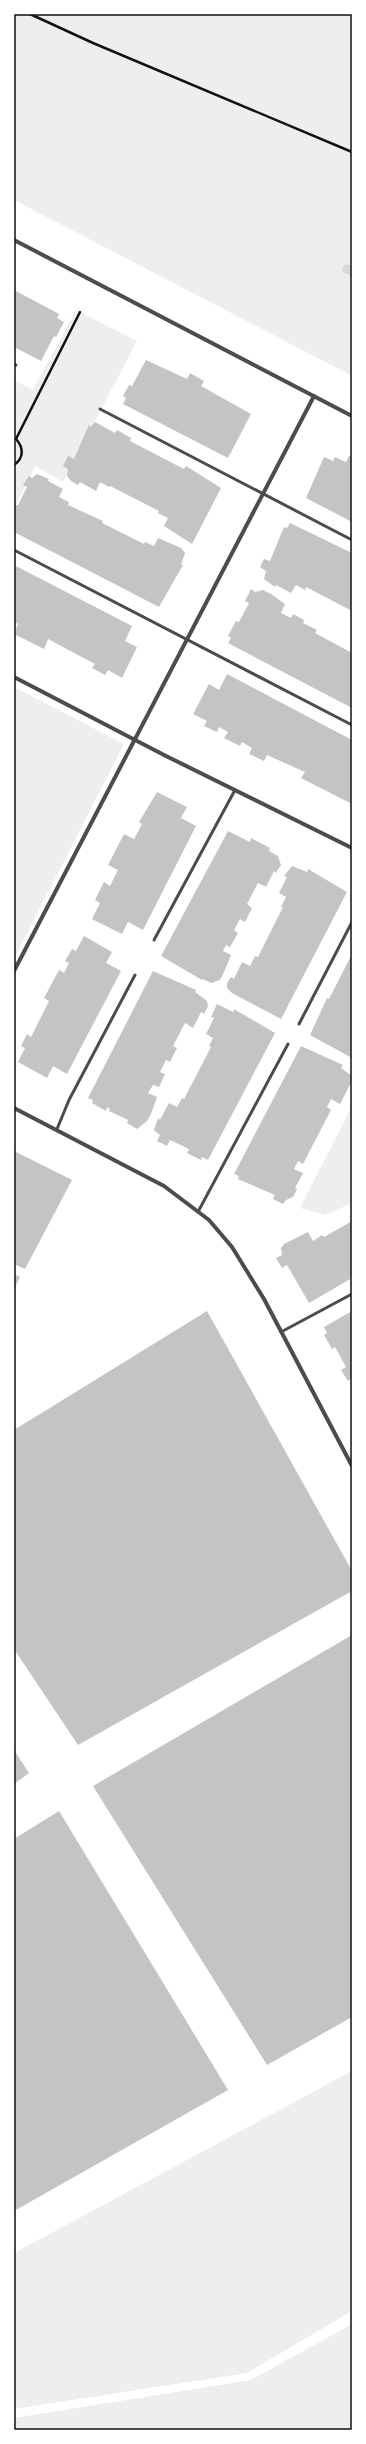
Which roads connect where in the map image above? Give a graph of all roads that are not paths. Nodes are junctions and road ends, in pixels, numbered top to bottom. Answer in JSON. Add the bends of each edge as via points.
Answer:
{"nodes":[{"id":1,"x":14,"y":240,"type":"edge"},
{"id":2,"x":314,"y":396,"type":"junction"},
{"id":3,"x":100,"y":409,"type":"dead end"},
{"id":4,"x":352,"y":416,"type":"edge"},
{"id":5,"x":262,"y":493,"type":"junction"},
{"id":6,"x":352,"y":540,"type":"edge"},
{"id":7,"x":14,"y":550,"type":"edge"},
{"id":8,"x":187,"y":638,"type":"junction"},
{"id":9,"x":14,"y":677,"type":"edge"},
{"id":10,"x":352,"y":725,"type":"edge"},
{"id":11,"x":135,"y":739,"type":"junction"},
{"id":12,"x":235,"y":790,"type":"junction"},
{"id":13,"x":352,"y":848,"type":"edge"},
{"id":14,"x":352,"y":922,"type":"edge"},
{"id":15,"x":154,"y":940,"type":"dead end"},
{"id":16,"x":14,"y":971,"type":"edge"},
{"id":17,"x":135,"y":975,"type":"dead end"},
{"id":18,"x":299,"y":1024,"type":"dead end"},
{"id":19,"x":288,"y":1044,"type":"dead end"},
{"id":20,"x":14,"y":1108,"type":"edge"},
{"id":21,"x":57,"y":1129,"type":"junction"},
{"id":22,"x":199,"y":1210,"type":"junction"},
{"id":23,"x":352,"y":1294,"type":"edge"},
{"id":24,"x":281,"y":1332,"type":"junction"},
{"id":25,"x":352,"y":1466,"type":"edge"}],
"edges":[{"from":1,"to":2,"type":"street"},
{"from":2,"to":4,"type":"street"},
{"from":2,"to":5,"type":"street"},
{"from":3,"to":5,"type":"lane"},
{"from":5,"to":6,"type":"lane"},
{"from":5,"to":8,"type":"street"},
{"from":7,"to":8,"type":"lane"},
{"from":8,"to":10,"type":"lane"},
{"from":8,"to":11,"type":"street"},
{"from":9,"to":11,"type":"street"},
{"from":11,"to":12,"type":"street"},
{"from":11,"to":16,"type":"street"},
{"from":12,"to":13,"type":"street"},
{"from":12,"to":15,"type":"lane"},
{"from":14,"to":18,"type":"lane"},
{"from":17,"to":21,"type":"lane","via":[[69,1100]]},
{"from":19,"to":22,"type":"lane"},
{"from":20,"to":21,"type":"street"},
{"from":21,"to":22,"type":"street","via":[[164,1186]]},
{"from":22,"to":24,"type":"street","via":[[232,1247]]},
{"from":23,"to":24,"type":"lane"},
{"from":24,"to":25,"type":"street"}]}
